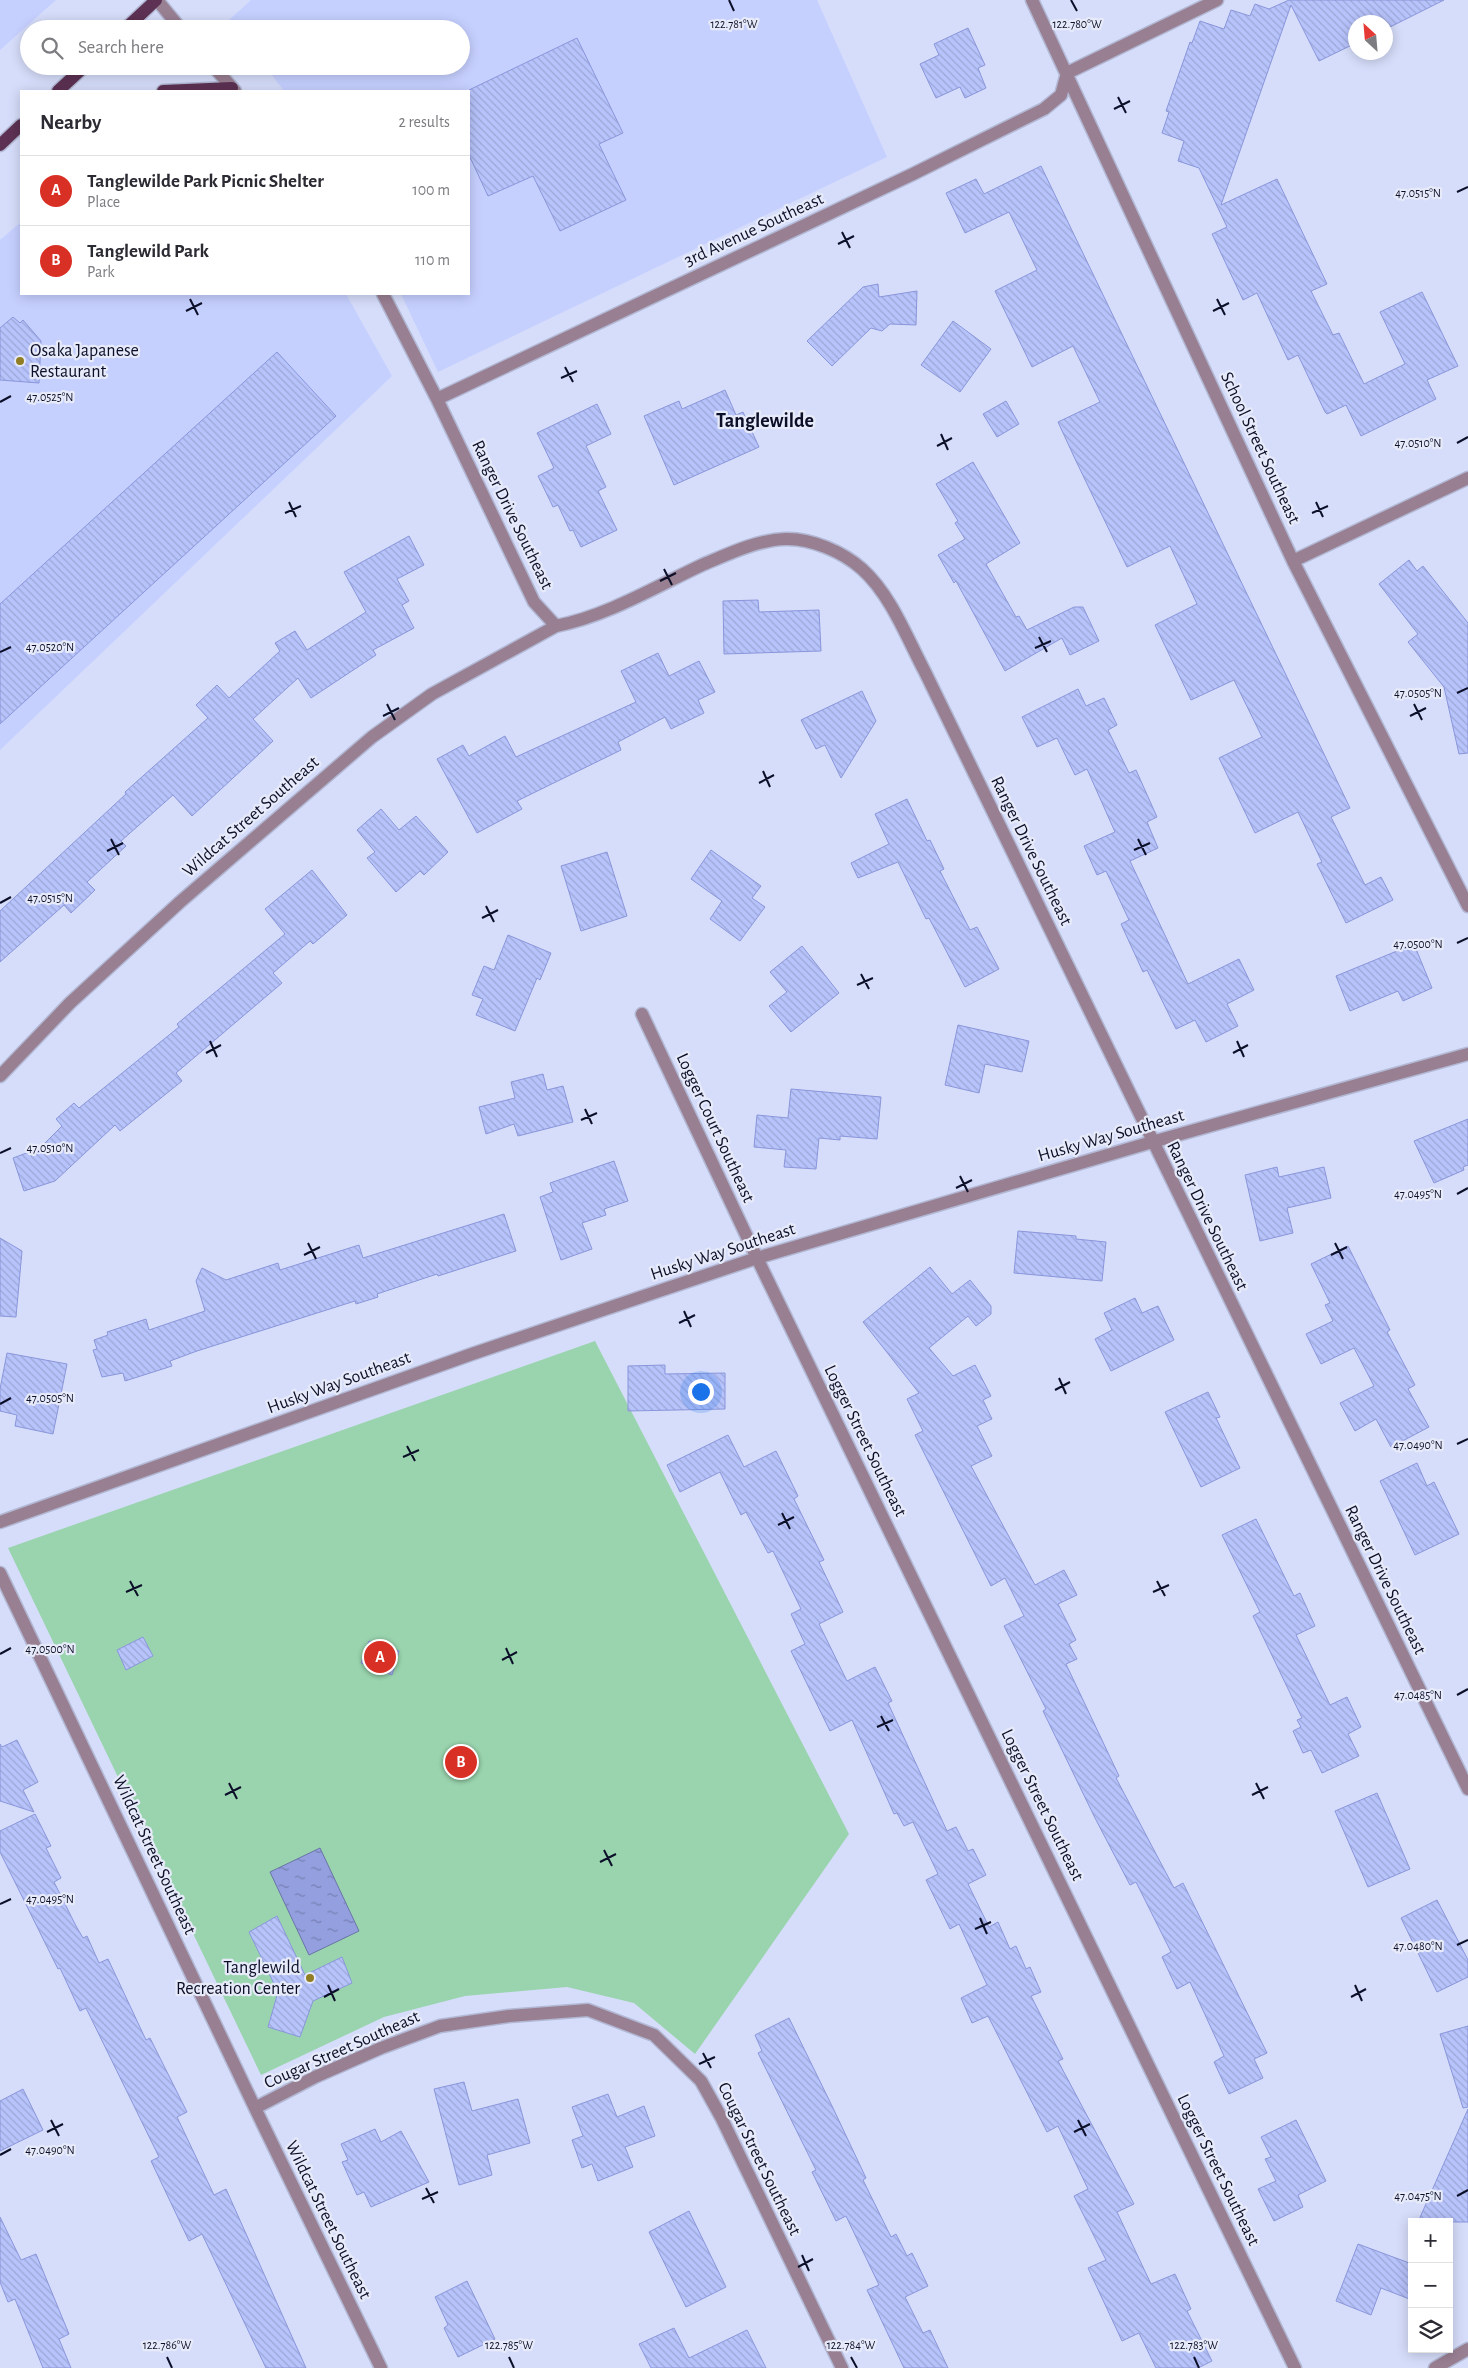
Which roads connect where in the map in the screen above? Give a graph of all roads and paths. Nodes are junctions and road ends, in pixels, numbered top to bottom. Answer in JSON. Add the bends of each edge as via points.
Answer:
{"nodes":[{"id":1,"x":156,"y":0,"type":"edge"},
{"id":2,"x":1032,"y":0,"type":"edge"},
{"id":3,"x":1217,"y":0,"type":"edge"},
{"id":4,"x":135,"y":20,"type":"edge"},
{"id":5,"x":173,"y":20,"type":"edge"},
{"id":6,"x":1067,"y":73,"type":"junction"},
{"id":7,"x":76,"y":75,"type":"edge"},
{"id":8,"x":221,"y":75,"type":"edge"},
{"id":9,"x":60,"y":90,"type":"edge"},
{"id":10,"x":234,"y":90,"type":"edge"},
{"id":11,"x":20,"y":126,"type":"edge"},
{"id":12,"x":0,"y":145,"type":"edge"},
{"id":13,"x":384,"y":295,"type":"edge"},
{"id":14,"x":436,"y":399,"type":"junction"},
{"id":15,"x":1468,"y":478,"type":"edge"},
{"id":16,"x":1293,"y":561,"type":"junction"},
{"id":17,"x":556,"y":626,"type":"junction"},
{"id":18,"x":1468,"y":906,"type":"edge"},
{"id":19,"x":642,"y":1014,"type":"dead end"},
{"id":20,"x":1468,"y":1054,"type":"edge"},
{"id":21,"x":0,"y":1076,"type":"edge"},
{"id":22,"x":1152,"y":1142,"type":"junction"},
{"id":23,"x":757,"y":1258,"type":"junction"},
{"id":24,"x":0,"y":1522,"type":"edge"},
{"id":25,"x":0,"y":1573,"type":"edge"},
{"id":26,"x":1468,"y":1790,"type":"edge"},
{"id":27,"x":255,"y":2108,"type":"junction"},
{"id":28,"x":1468,"y":2349,"type":"edge"},
{"id":29,"x":381,"y":2368,"type":"edge"},
{"id":30,"x":842,"y":2368,"type":"edge"},
{"id":31,"x":1295,"y":2368,"type":"edge"},
{"id":32,"x":1435,"y":2368,"type":"edge"}],
"edges":[{"from":1,"to":4,"type":"main road"},
{"from":1,"to":5,"type":"street"},
{"from":2,"to":6,"type":"street","name":"School Street Southeast"},
{"from":3,"to":6,"type":"street"},
{"from":6,"to":14,"type":"street","name":"3rd Avenue Southeast","via":[[1061,95],[1044,109]]},
{"from":6,"to":16,"type":"street","name":"School Street Southeast"},
{"from":7,"to":9,"type":"main road"},
{"from":8,"to":10,"type":"street"},
{"from":11,"to":12,"type":"main road"},
{"from":13,"to":14,"type":"street","name":"Ranger Drive Southeast"},
{"from":14,"to":17,"type":"street","name":"Ranger Drive Southeast","via":[[534,602]]},
{"from":15,"to":16,"type":"street"},
{"from":16,"to":18,"type":"street","name":"School Street Southeast"},
{"from":17,"to":21,"type":"street","name":"Wildcat Street Southeast","via":[[432,694],[372,737],[180,902],[70,1003]]},
{"from":17,"to":22,"type":"street","name":"Ranger Drive Southeast","via":[[593,616],[717,558],[762,543],[786,539],[811,543],[836,552],[862,568],[893,610],[925,672]]},
{"from":19,"to":23,"type":"street","name":"Logger Court Southeast"},
{"from":20,"to":22,"type":"street","name":"Husky Way Southeast"},
{"from":22,"to":23,"type":"street","name":"Husky Way Southeast"},
{"from":22,"to":26,"type":"street","name":"Ranger Drive Southeast"},
{"from":23,"to":24,"type":"street","name":"Husky Way Southeast","via":[[472,1354]]},
{"from":23,"to":31,"type":"street","name":"Logger Street Southeast"},
{"from":25,"to":27,"type":"street","name":"Wildcat Street Southeast"},
{"from":27,"to":29,"type":"street","name":"Wildcat Street Southeast"},
{"from":27,"to":30,"type":"street","name":"Cougar Street Southeast","via":[[348,2062],[440,2026],[509,2016],[588,2010],[654,2035],[701,2080]]},
{"from":28,"to":32,"type":"street"}]}
